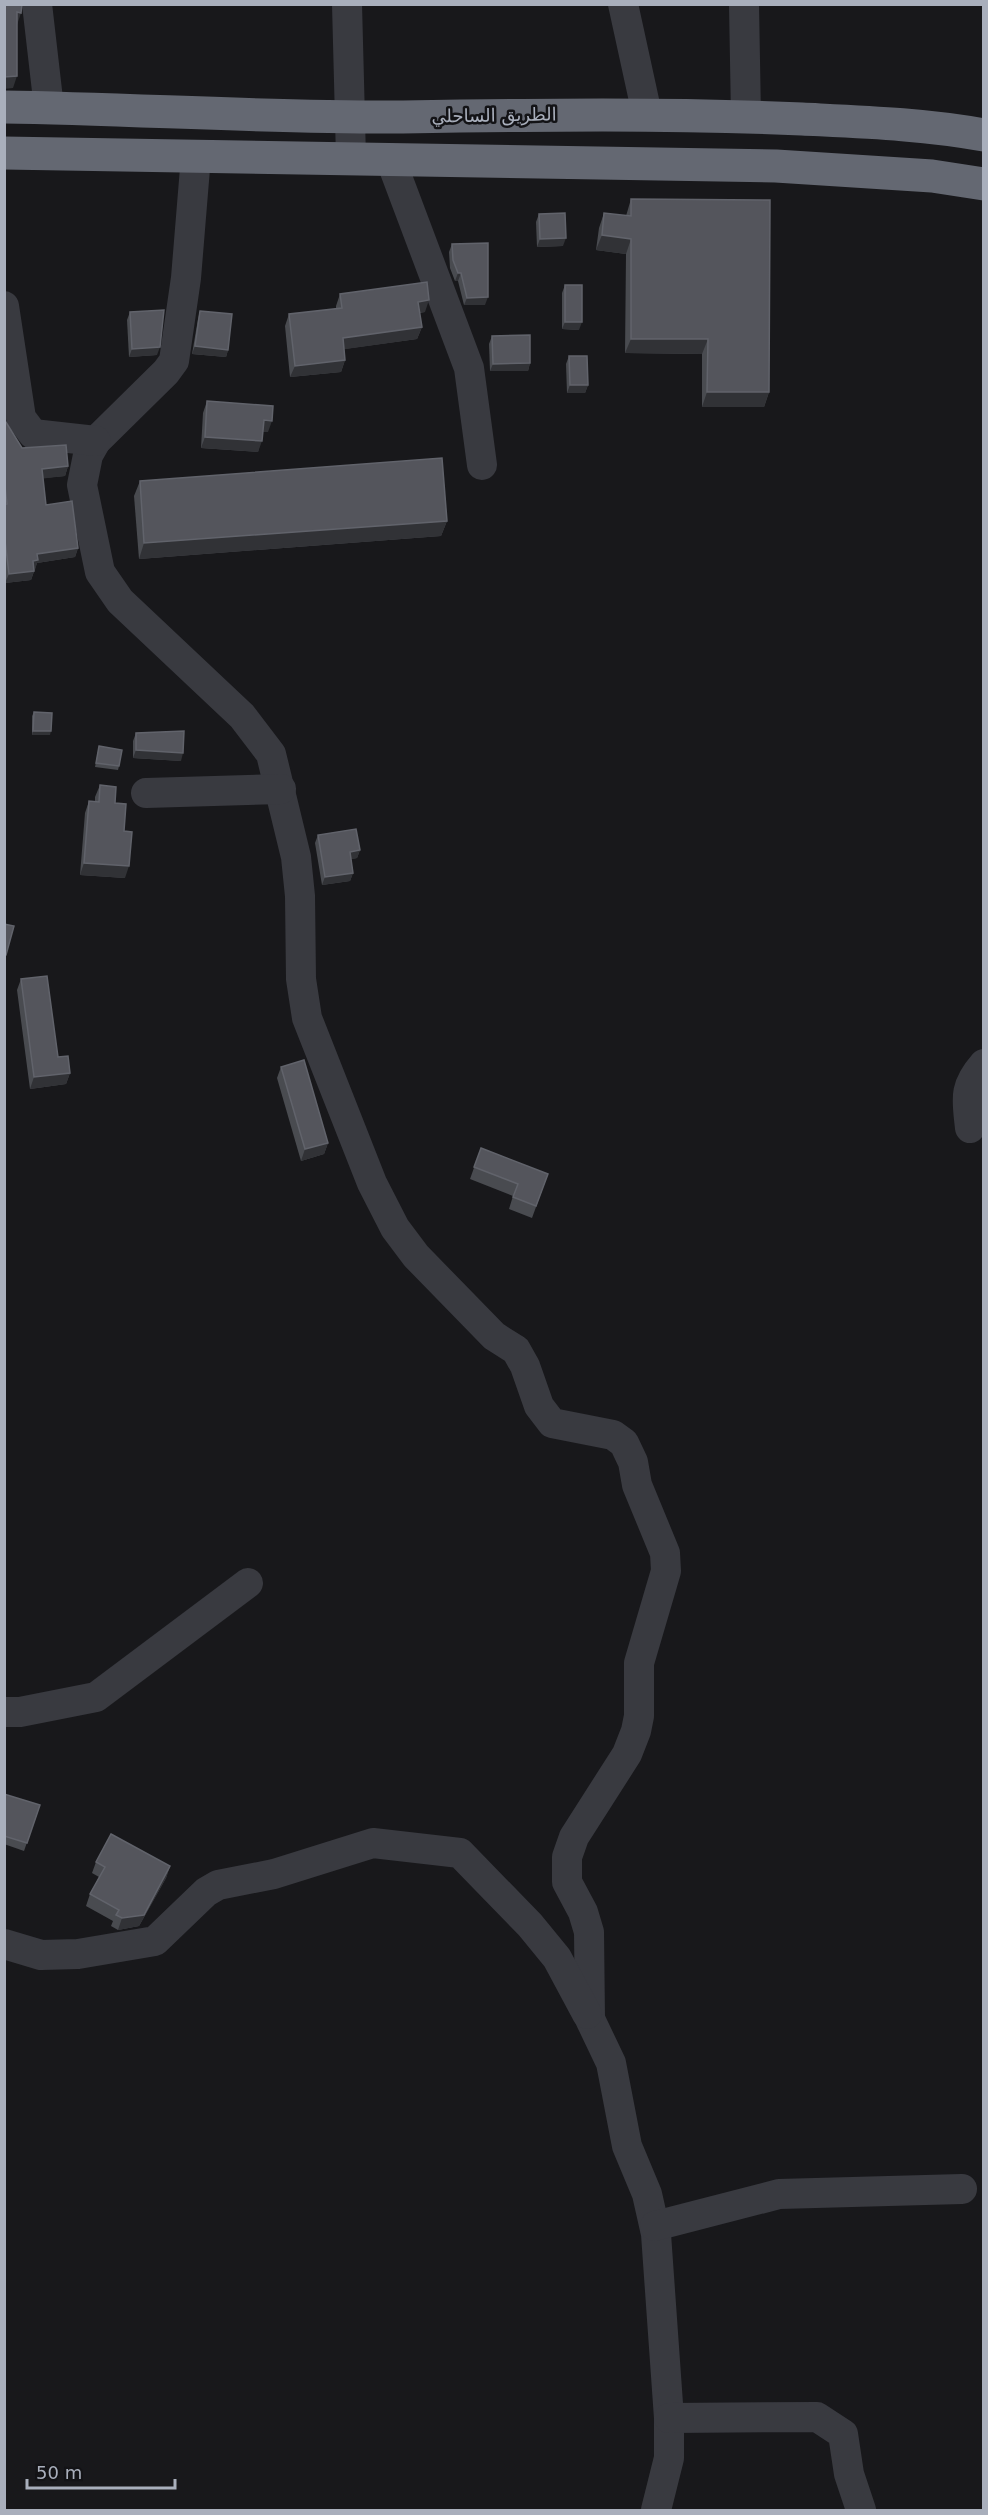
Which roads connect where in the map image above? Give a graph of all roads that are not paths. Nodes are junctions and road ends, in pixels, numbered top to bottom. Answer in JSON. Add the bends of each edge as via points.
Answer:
{"nodes":[{"id":1,"x":38,"y":4,"type":"edge"},
{"id":2,"x":346,"y":4,"type":"edge"},
{"id":3,"x":623,"y":4,"type":"edge"},
{"id":4,"x":744,"y":4,"type":"edge"},
{"id":5,"x":4,"y":107,"type":"edge"},
{"id":6,"x":49,"y":108,"type":"junction"},
{"id":7,"x":647,"y":114,"type":"junction"},
{"id":8,"x":350,"y":117,"type":"junction"},
{"id":9,"x":746,"y":117,"type":"junction"},
{"id":10,"x":984,"y":135,"type":"edge"},
{"id":11,"x":4,"y":153,"type":"edge"},
{"id":12,"x":196,"y":156,"type":"junction"},
{"id":13,"x":351,"y":158,"type":"junction"},
{"id":14,"x":390,"y":158,"type":"junction"},
{"id":15,"x":984,"y":183,"type":"edge"},
{"id":16,"x":4,"y":306,"type":"edge"},
{"id":17,"x":96,"y":441,"type":"junction"},
{"id":18,"x":482,"y":465,"type":"dead end"},
{"id":19,"x":281,"y":789,"type":"junction"},
{"id":20,"x":146,"y":793,"type":"dead end"},
{"id":21,"x":984,"y":1064,"type":"edge"},
{"id":22,"x":970,"y":1128,"type":"dead end"},
{"id":23,"x":248,"y":1583,"type":"dead end"},
{"id":24,"x":4,"y":1712,"type":"edge"},
{"id":25,"x":4,"y":1944,"type":"edge"},
{"id":26,"x":590,"y":2019,"type":"junction"},
{"id":27,"x":962,"y":2189,"type":"dead end"},
{"id":28,"x":655,"y":2226,"type":"junction"},
{"id":29,"x":669,"y":2418,"type":"junction"},
{"id":30,"x":656,"y":2511,"type":"edge"},
{"id":31,"x":861,"y":2511,"type":"edge"}],
"edges":[{"from":1,"to":6,"type":"street"},
{"from":2,"to":8,"type":"street"},
{"from":3,"to":7,"type":"street"},
{"from":4,"to":9,"type":"street"},
{"from":5,"to":6,"type":"highway","name":"الطريق الساحلي"},
{"from":6,"to":8,"type":"highway","name":"الطريق الساحلي"},
{"from":7,"to":8,"type":"highway","name":"الطريق الساحلي"},
{"from":7,"to":9,"type":"highway","name":"الطريق الساحلي"},
{"from":8,"to":13,"type":"street"},
{"from":9,"to":10,"type":"highway","name":"الطريق الساحلي","via":[[888,124]]},
{"from":11,"to":12,"type":"highway"},
{"from":12,"to":13,"type":"highway"},
{"from":12,"to":17,"type":"street","via":[[186,278],[174,361]]},
{"from":13,"to":14,"type":"highway"},
{"from":14,"to":15,"type":"highway","via":[[776,166]]},
{"from":14,"to":18,"type":"street","via":[[469,368]]},
{"from":16,"to":17,"type":"street","via":[[21,418],[33,434]]},
{"from":17,"to":19,"type":"street","via":[[88,455],[82,485],[99,573],[120,601],[259,735],[271,754]]},
{"from":19,"to":20,"type":"street"},
{"from":19,"to":26,"type":"street","via":[[296,857],[301,979],[307,1018],[372,1183],[395,1228],[416,1256],[494,1336],[516,1350],[539,1406],[552,1423],[613,1435],[624,1443],[665,1553],[666,1571],[639,1663],[636,1731],[627,1754],[574,1837],[567,1857],[567,1882],[589,1932]]},
{"from":21,"to":22,"type":"street","via":[[967,1092]]},
{"from":23,"to":24,"type":"street","via":[[96,1697]]},
{"from":25,"to":26,"type":"street","via":[[41,1955],[78,1954],[155,1941],[218,1885],[274,1874],[373,1843],[460,1853],[557,1958]]},
{"from":26,"to":28,"type":"street","via":[[611,2063],[627,2146],[647,2194]]},
{"from":27,"to":28,"type":"street","via":[[779,2194]]},
{"from":28,"to":29,"type":"street"},
{"from":29,"to":30,"type":"street","via":[[669,2458]]},
{"from":29,"to":31,"type":"street","via":[[817,2417],[843,2434],[849,2474]]}]}
